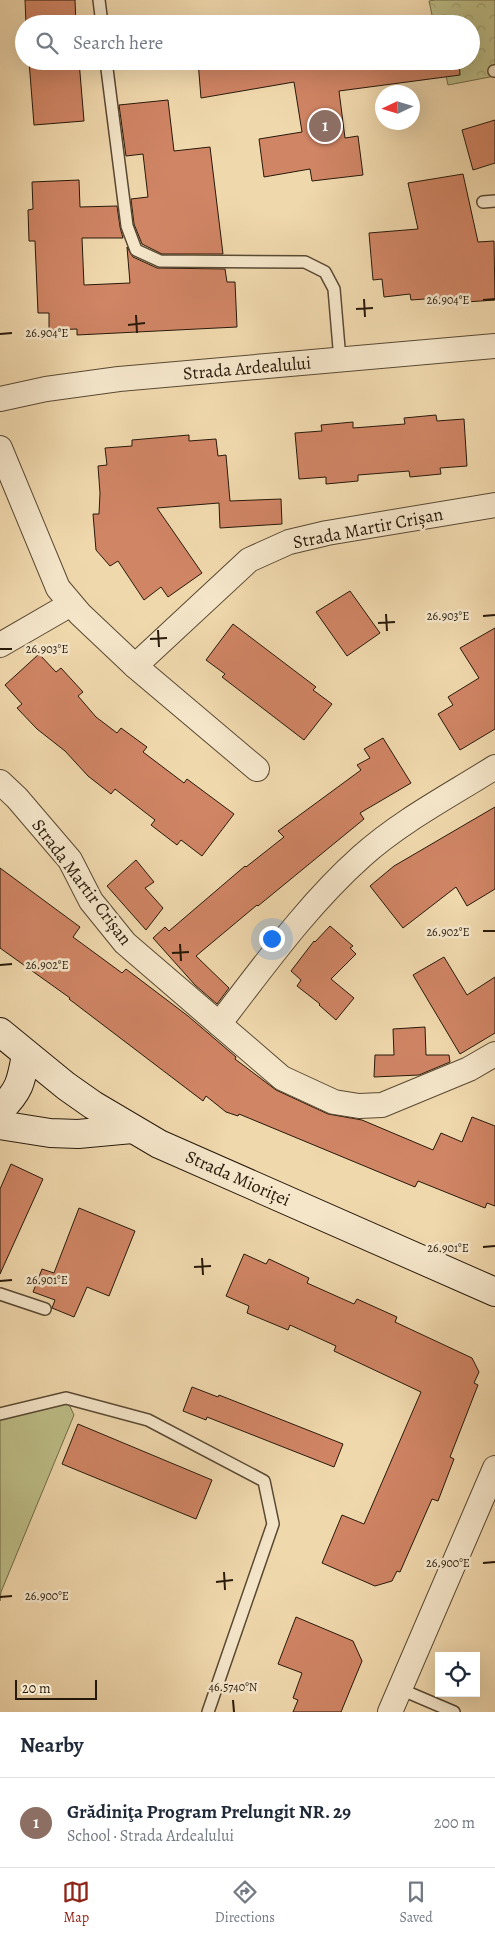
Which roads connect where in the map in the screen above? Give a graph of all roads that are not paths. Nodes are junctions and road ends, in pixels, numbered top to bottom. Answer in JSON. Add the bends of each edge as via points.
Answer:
{"nodes":[{"id":1,"x":99,"y":0,"type":"edge"},
{"id":2,"x":101,"y":15,"type":"edge"},
{"id":3,"x":107,"y":70,"type":"edge"},
{"id":4,"x":495,"y":346,"type":"edge"},
{"id":5,"x":340,"y":360,"type":"junction"},
{"id":6,"x":0,"y":399,"type":"edge"},
{"id":7,"x":0,"y":448,"type":"edge"},
{"id":8,"x":495,"y":505,"type":"edge"},
{"id":9,"x":71,"y":604,"type":"junction"},
{"id":10,"x":0,"y":645,"type":"edge"},
{"id":11,"x":135,"y":666,"type":"junction"},
{"id":12,"x":495,"y":767,"type":"edge"},
{"id":13,"x":257,"y":769,"type":"dead end"},
{"id":14,"x":0,"y":782,"type":"edge"},
{"id":15,"x":219,"y":1024,"type":"junction"},
{"id":16,"x":0,"y":1032,"type":"edge"},
{"id":17,"x":495,"y":1054,"type":"edge"},
{"id":18,"x":26,"y":1055,"type":"junction"},
{"id":19,"x":0,"y":1110,"type":"edge"},
{"id":20,"x":0,"y":1125,"type":"edge"},
{"id":21,"x":132,"y":1129,"type":"junction"},
{"id":22,"x":495,"y":1292,"type":"edge"},
{"id":23,"x":0,"y":1294,"type":"edge"},
{"id":24,"x":45,"y":1309,"type":"dead end"},
{"id":25,"x":0,"y":1414,"type":"edge"},
{"id":26,"x":495,"y":1468,"type":"edge"},
{"id":27,"x":400,"y":1689,"type":"junction"},
{"id":28,"x":208,"y":1712,"type":"edge"},
{"id":29,"x":390,"y":1712,"type":"edge"},
{"id":30,"x":454,"y":1712,"type":"edge"}],
"edges":[{"from":1,"to":2,"type":"lane"},
{"from":3,"to":5,"type":"lane","via":[[127,226],[136,250],[160,261],[305,262],[325,272],[334,290]]},
{"from":4,"to":5,"type":"street","name":"Strada Ardealului"},
{"from":5,"to":6,"type":"street","name":"Strada Ardealului","via":[[119,379]]},
{"from":7,"to":9,"type":"street","via":[[58,588]]},
{"from":8,"to":11,"type":"street","name":"Strada Martir Crișan","via":[[289,542],[249,560]]},
{"from":9,"to":10,"type":"street"},
{"from":9,"to":11,"type":"street"},
{"from":11,"to":13,"type":"street"},
{"from":12,"to":15,"type":"street","via":[[414,818],[364,855],[324,892]]},
{"from":14,"to":15,"type":"street","name":"Strada Martir Crișan","via":[[70,860],[91,901],[125,942]]},
{"from":15,"to":17,"type":"street","name":"Strada Martir Crișan","via":[[282,1078],[334,1102],[359,1106],[382,1105],[469,1069]]},
{"from":16,"to":18,"type":"main road","name":"Strada Mioriței"},
{"from":18,"to":19,"type":"main road","via":[[21,1083]]},
{"from":18,"to":21,"type":"main road","name":"Strada Mioriței","via":[[66,1086]]},
{"from":20,"to":21,"type":"main road","via":[[78,1134]]},
{"from":21,"to":22,"type":"main road","name":"Strada Mioriței"},
{"from":23,"to":24,"type":"lane"},
{"from":25,"to":28,"type":"lane","via":[[66,1398],[148,1420],[264,1481],[273,1524]]},
{"from":26,"to":27,"type":"street"},
{"from":27,"to":29,"type":"street"},
{"from":27,"to":30,"type":"lane"}]}
